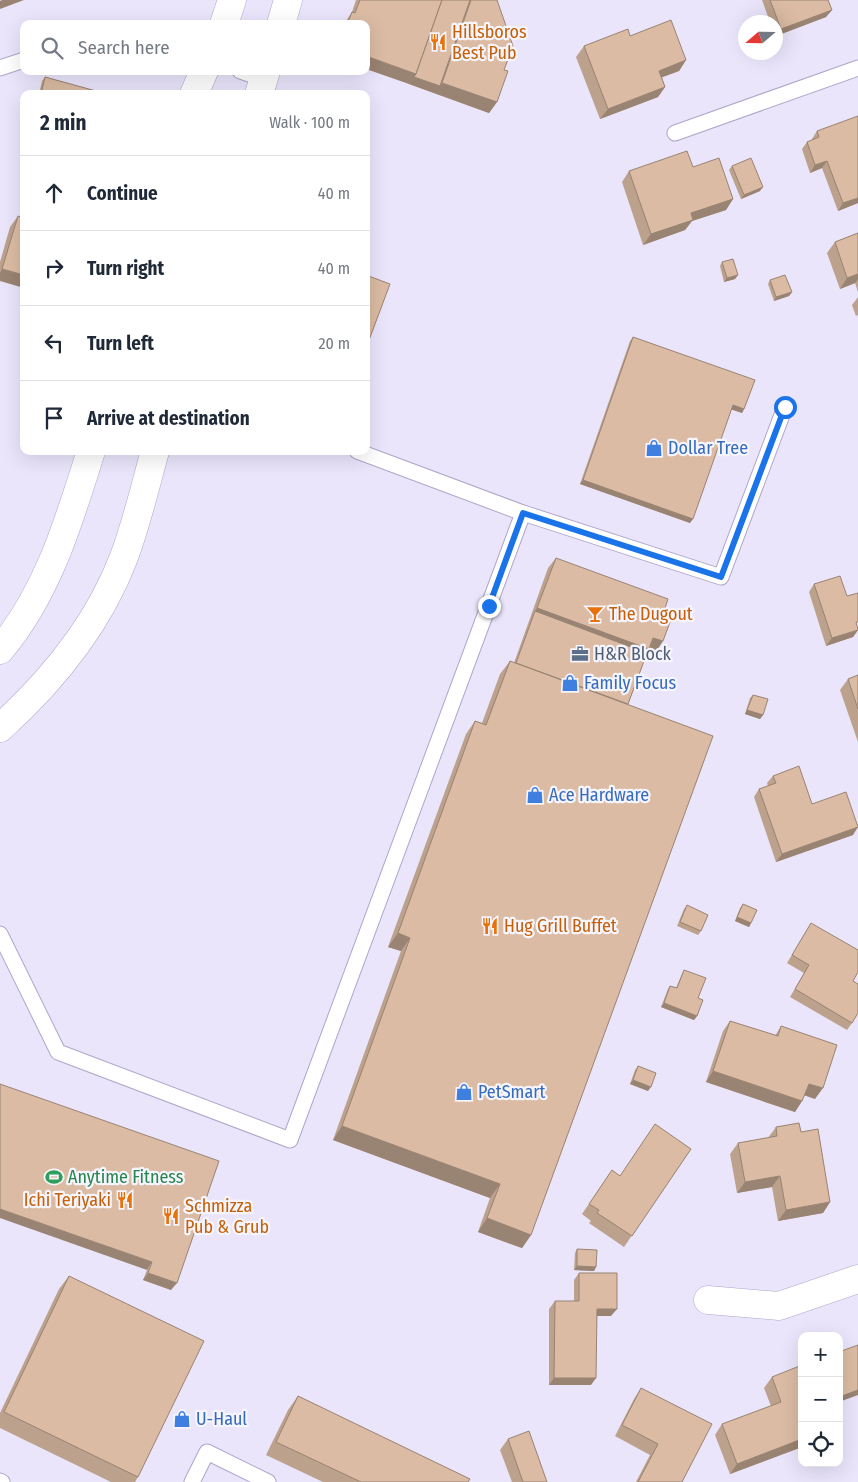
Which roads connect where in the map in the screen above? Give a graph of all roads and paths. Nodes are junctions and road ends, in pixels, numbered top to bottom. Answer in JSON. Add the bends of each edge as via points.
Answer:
{"nodes":[{"id":1,"x":232,"y":0,"type":"edge"},
{"id":2,"x":288,"y":0,"type":"edge"},
{"id":3,"x":225,"y":20,"type":"edge"},
{"id":4,"x":282,"y":20,"type":"edge"},
{"id":5,"x":20,"y":61,"type":"edge"},
{"id":6,"x":0,"y":68,"type":"edge"},
{"id":7,"x":858,"y":68,"type":"edge"},
{"id":8,"x":202,"y":75,"type":"edge"},
{"id":9,"x":196,"y":90,"type":"edge"},
{"id":10,"x":675,"y":134,"type":"dead end"},
{"id":11,"x":785,"y":407,"type":"dead end"},
{"id":12,"x":90,"y":455,"type":"edge"},
{"id":13,"x":154,"y":455,"type":"edge"},
{"id":14,"x":368,"y":455,"type":"edge"},
{"id":15,"x":523,"y":513,"type":"junction"},
{"id":16,"x":0,"y":650,"type":"edge"},
{"id":17,"x":0,"y":728,"type":"edge"},
{"id":18,"x":0,"y":934,"type":"edge"},
{"id":19,"x":858,"y":1279,"type":"edge"},
{"id":20,"x":708,"y":1300,"type":"dead end"},
{"id":21,"x":192,"y":1482,"type":"edge"},
{"id":22,"x":268,"y":1482,"type":"edge"}],
"edges":[{"from":1,"to":3,"type":"main road"},
{"from":2,"to":4,"type":"main road"},
{"from":5,"to":6,"type":"lane"},
{"from":7,"to":10,"type":"lane"},
{"from":8,"to":9,"type":"main road"},
{"from":11,"to":15,"type":"lane","via":[[721,577]]},
{"from":12,"to":16,"type":"main road","via":[[68,524],[45,579],[29,609]]},
{"from":13,"to":17,"type":"main road","via":[[139,513],[105,597],[51,677]]},
{"from":14,"to":15,"type":"lane"},
{"from":15,"to":18,"type":"lane","via":[[290,1140],[58,1052]]},
{"from":19,"to":20,"type":"main road","via":[[779,1306]]},
{"from":21,"to":22,"type":"lane","via":[[207,1452]]}]}
